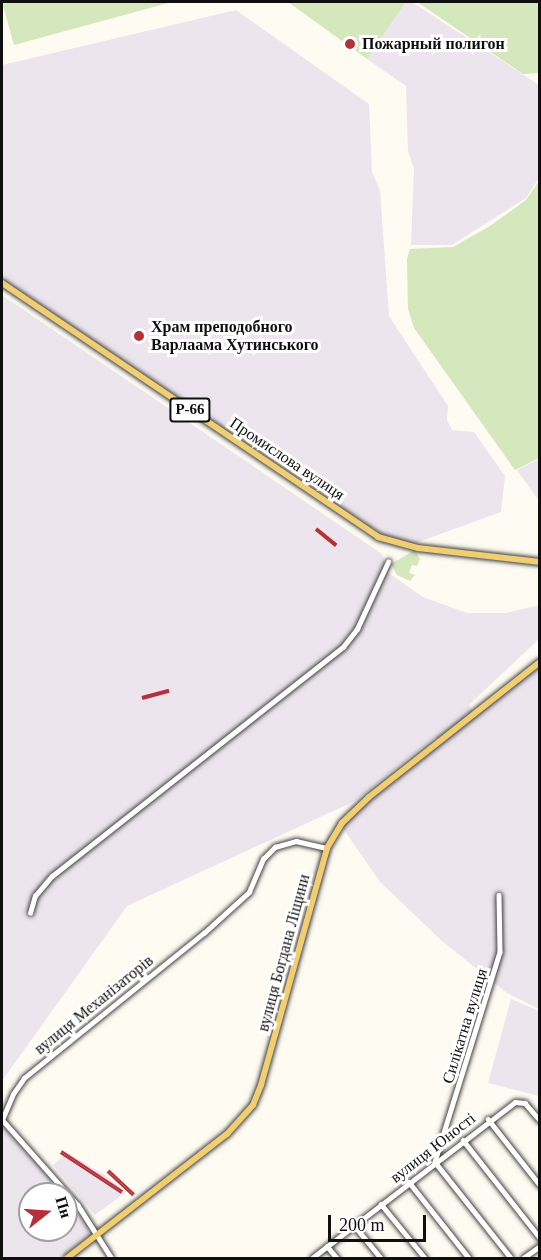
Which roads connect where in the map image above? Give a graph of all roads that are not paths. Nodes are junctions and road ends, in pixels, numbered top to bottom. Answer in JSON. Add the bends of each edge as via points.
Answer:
{"nodes":[{"id":1,"x":2,"y":283,"type":"edge"},
{"id":2,"x":388,"y":562,"type":"dead end"},
{"id":3,"x":540,"y":562,"type":"edge"},
{"id":4,"x":540,"y":662,"type":"edge"},
{"id":5,"x":327,"y":848,"type":"junction"},
{"id":6,"x":499,"y":895,"type":"dead end"},
{"id":7,"x":30,"y":913,"type":"dead end"},
{"id":8,"x":489,"y":1119,"type":"junction"},
{"id":9,"x":540,"y":1120,"type":"edge"},
{"id":10,"x":463,"y":1140,"type":"junction"},
{"id":11,"x":435,"y":1162,"type":"junction"},
{"id":12,"x":409,"y":1182,"type":"junction"},
{"id":13,"x":540,"y":1185,"type":"edge"},
{"id":14,"x":381,"y":1204,"type":"junction"},
{"id":15,"x":354,"y":1225,"type":"junction"},
{"id":16,"x":94,"y":1237,"type":"junction"},
{"id":17,"x":540,"y":1238,"type":"edge"},
{"id":18,"x":327,"y":1246,"type":"junction"},
{"id":19,"x":540,"y":1246,"type":"edge"},
{"id":20,"x":67,"y":1258,"type":"edge"},
{"id":21,"x":111,"y":1258,"type":"edge"},
{"id":22,"x":312,"y":1258,"type":"edge"},
{"id":23,"x":337,"y":1258,"type":"edge"},
{"id":24,"x":381,"y":1258,"type":"edge"},
{"id":25,"x":425,"y":1258,"type":"edge"},
{"id":26,"x":469,"y":1258,"type":"edge"},
{"id":27,"x":511,"y":1258,"type":"edge"},
{"id":28,"x":523,"y":1258,"type":"edge"}],
"edges":[{"from":1,"to":3,"type":"main road","name":"Промислова вулиця","number":"Р-66","via":[[378,537],[418,548]]},
{"from":2,"to":7,"type":"street","via":[[357,629],[343,647],[52,876],[35,896]]},
{"from":4,"to":5,"type":"main road","name":"вулиця Богдана Ліщини","via":[[355,810]]},
{"from":5,"to":16,"type":"main road","name":"вулиця Богдана Ліщини","via":[[253,1105],[227,1134]]},
{"from":5,"to":16,"type":"street","name":"вулиця Механізаторів","via":[[296,841],[275,847],[263,859],[249,892],[24,1078],[13,1094],[2,1120],[74,1201]]},
{"from":6,"to":11,"type":"street","name":"Силікатна вулиця","via":[[500,952]]},
{"from":8,"to":9,"type":"street","name":"вулиця Юності","via":[[514,1102],[525,1103]]},
{"from":8,"to":10,"type":"street","name":"вулиця Юності"},
{"from":8,"to":13,"type":"street"},
{"from":10,"to":11,"type":"street","name":"вулиця Юності"},
{"from":10,"to":17,"type":"street"},
{"from":11,"to":12,"type":"street","name":"вулиця Юності"},
{"from":11,"to":27,"type":"street"},
{"from":12,"to":14,"type":"street","name":"вулиця Юності"},
{"from":12,"to":26,"type":"street"},
{"from":14,"to":15,"type":"street","name":"вулиця Юності"},
{"from":14,"to":25,"type":"street"},
{"from":15,"to":18,"type":"street","name":"вулиця Юності"},
{"from":15,"to":24,"type":"street"},
{"from":16,"to":20,"type":"main road","name":"вулиця Богдана Ліщини"},
{"from":16,"to":21,"type":"street"},
{"from":18,"to":22,"type":"street","name":"вулиця Юності"},
{"from":18,"to":23,"type":"street"},
{"from":19,"to":28,"type":"street"}]}
